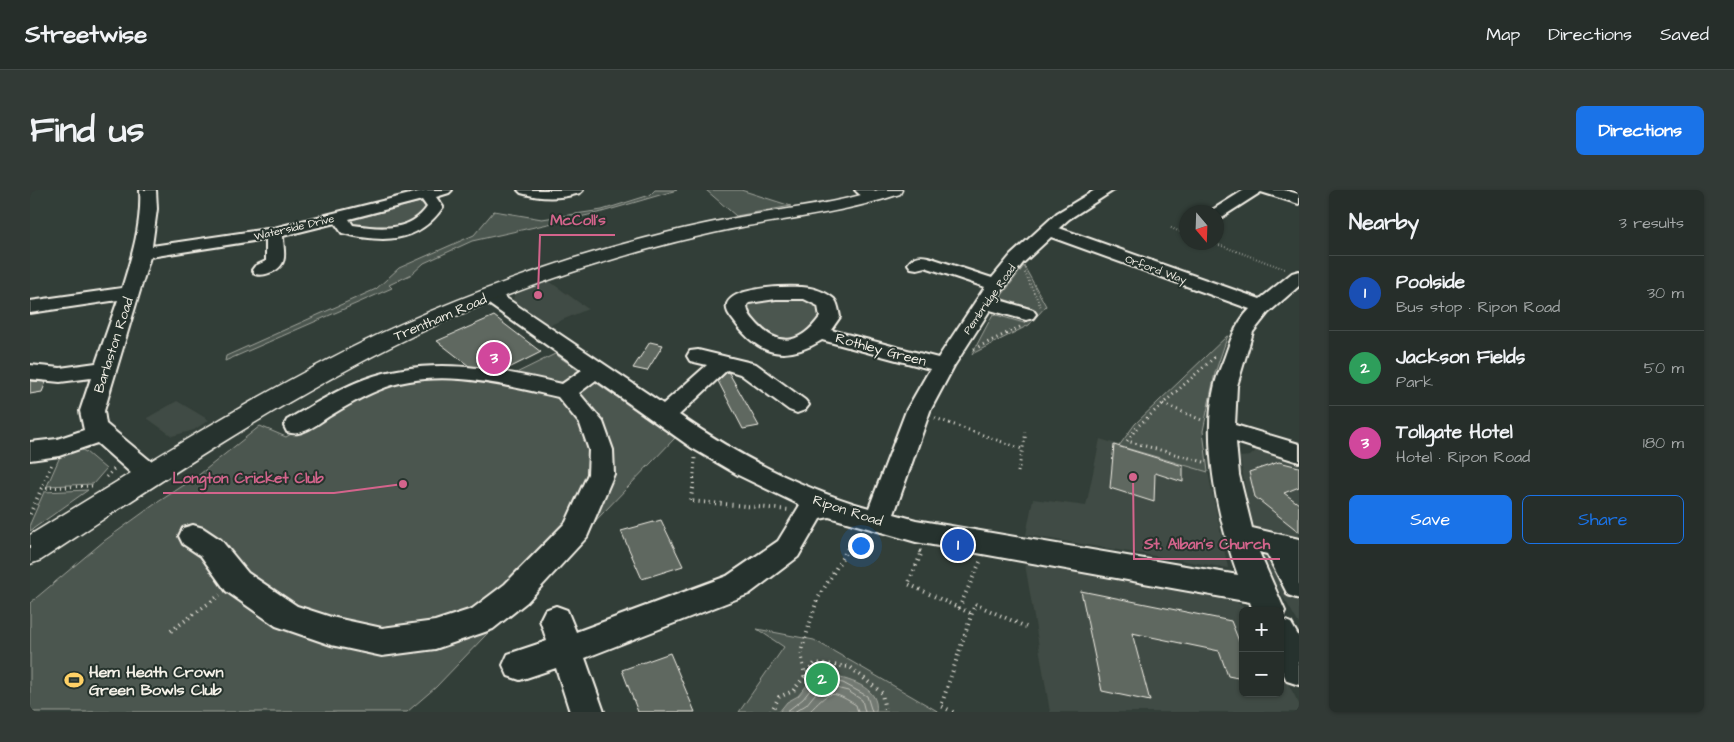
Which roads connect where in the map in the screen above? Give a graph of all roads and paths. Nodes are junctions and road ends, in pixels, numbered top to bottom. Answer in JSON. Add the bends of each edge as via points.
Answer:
{"nodes":[{"id":1,"x":148,"y":190,"type":"edge"},
{"id":2,"x":444,"y":190,"type":"edge"},
{"id":3,"x":526,"y":190,"type":"edge"},
{"id":4,"x":575,"y":190,"type":"edge"},
{"id":5,"x":894,"y":190,"type":"edge"},
{"id":6,"x":1255,"y":190,"type":"edge"},
{"id":7,"x":1266,"y":190,"type":"edge"},
{"id":8,"x":1101,"y":191,"type":"edge"},
{"id":9,"x":868,"y":193,"type":"edge"},
{"id":10,"x":425,"y":195,"type":"junction"},
{"id":11,"x":1299,"y":199,"type":"edge"},
{"id":12,"x":1224,"y":209,"type":"edge"},
{"id":13,"x":339,"y":217,"type":"junction"},
{"id":14,"x":1171,"y":228,"type":"dead end"},
{"id":15,"x":1048,"y":230,"type":"junction"},
{"id":16,"x":1179,"y":231,"type":"edge"},
{"id":17,"x":274,"y":233,"type":"junction"},
{"id":18,"x":1224,"y":247,"type":"edge"},
{"id":19,"x":142,"y":253,"type":"junction"},
{"id":20,"x":916,"y":264,"type":"dead end"},
{"id":21,"x":261,"y":270,"type":"dead end"},
{"id":22,"x":1295,"y":274,"type":"edge"},
{"id":23,"x":130,"y":292,"type":"junction"},
{"id":24,"x":991,"y":293,"type":"junction"},
{"id":25,"x":490,"y":296,"type":"junction"},
{"id":26,"x":30,"y":306,"type":"edge"},
{"id":27,"x":1263,"y":307,"type":"junction"},
{"id":28,"x":1026,"y":314,"type":"dead end"},
{"id":29,"x":1243,"y":332,"type":"junction"},
{"id":30,"x":820,"y":333,"type":"dead end"},
{"id":31,"x":698,"y":356,"type":"dead end"},
{"id":32,"x":723,"y":362,"type":"junction"},
{"id":33,"x":942,"y":366,"type":"junction"},
{"id":34,"x":105,"y":369,"type":"junction"},
{"id":35,"x":596,"y":370,"type":"junction"},
{"id":36,"x":30,"y":373,"type":"edge"},
{"id":37,"x":566,"y":392,"type":"junction"},
{"id":38,"x":1163,"y":404,"type":"junction"},
{"id":39,"x":797,"y":405,"type":"dead end"},
{"id":40,"x":918,"y":412,"type":"junction"},
{"id":41,"x":664,"y":417,"type":"junction"},
{"id":42,"x":296,"y":426,"type":"dead end"},
{"id":43,"x":1027,"y":428,"type":"dead end"},
{"id":44,"x":1223,"y":430,"type":"junction"},
{"id":45,"x":101,"y":433,"type":"junction"},
{"id":46,"x":701,"y":442,"type":"junction"},
{"id":47,"x":1022,"y":449,"type":"junction"},
{"id":48,"x":30,"y":451,"type":"edge"},
{"id":49,"x":1299,"y":453,"type":"edge"},
{"id":50,"x":52,"y":462,"type":"dead end"},
{"id":51,"x":1225,"y":468,"type":"junction"},
{"id":52,"x":1018,"y":472,"type":"dead end"},
{"id":53,"x":150,"y":475,"type":"junction"},
{"id":54,"x":98,"y":486,"type":"dead end"},
{"id":55,"x":41,"y":488,"type":"junction"},
{"id":56,"x":820,"y":509,"type":"junction"},
{"id":57,"x":30,"y":514,"type":"edge"},
{"id":58,"x":872,"y":519,"type":"junction"},
{"id":59,"x":193,"y":536,"type":"dead end"},
{"id":60,"x":1241,"y":538,"type":"junction"},
{"id":61,"x":989,"y":544,"type":"junction"},
{"id":62,"x":1288,"y":548,"type":"edge"},
{"id":63,"x":915,"y":550,"type":"dead end"},
{"id":64,"x":30,"y":551,"type":"edge"},
{"id":65,"x":237,"y":582,"type":"junction"},
{"id":66,"x":1299,"y":586,"type":"edge"},
{"id":67,"x":1264,"y":601,"type":"edge"},
{"id":68,"x":960,"y":608,"type":"junction"},
{"id":69,"x":972,"y":614,"type":"junction"},
{"id":70,"x":556,"y":620,"type":"dead end"},
{"id":71,"x":1026,"y":627,"type":"dead end"},
{"id":72,"x":171,"y":632,"type":"dead end"},
{"id":73,"x":1284,"y":640,"type":"edge"},
{"id":74,"x":567,"y":650,"type":"junction"},
{"id":75,"x":520,"y":665,"type":"dead end"},
{"id":76,"x":1299,"y":670,"type":"edge"},
{"id":77,"x":805,"y":676,"type":"junction"},
{"id":78,"x":587,"y":712,"type":"edge"},
{"id":79,"x":771,"y":712,"type":"edge"},
{"id":80,"x":885,"y":712,"type":"edge"},
{"id":81,"x":953,"y":712,"type":"edge"}],
"edges":[{"from":1,"to":19,"type":"street","name":"Barlaston Road","via":[[149,209]]},
{"from":2,"to":10,"type":"street","name":"Waterside Drive"},
{"from":3,"to":4,"type":"street","via":[[556,194]]},
{"from":5,"to":9,"type":"main road","name":"Trentham Road"},
{"from":6,"to":12,"type":"street"},
{"from":7,"to":11,"type":"street"},
{"from":8,"to":15,"type":"street","name":"Pembridge Road"},
{"from":9,"to":25,"type":"main road","name":"Trentham Road","via":[[815,209],[668,237],[562,269]]},
{"from":10,"to":13,"type":"street","name":"Waterside Drive"},
{"from":10,"to":13,"type":"street","via":[[434,207],[426,220],[408,229],[385,234],[361,232],[348,229]]},
{"from":13,"to":17,"type":"street","name":"Waterside Drive"},
{"from":14,"to":16,"type":"path"},
{"from":15,"to":24,"type":"street","name":"Pembridge Road","via":[[1017,259]]},
{"from":15,"to":27,"type":"street","name":"Orford Way"},
{"from":17,"to":19,"type":"street","name":"Waterside Drive"},
{"from":17,"to":21,"type":"street","via":[[276,263]]},
{"from":18,"to":22,"type":"path"},
{"from":19,"to":23,"type":"street","name":"Barlaston Road"},
{"from":20,"to":24,"type":"street","via":[[928,262]]},
{"from":22,"to":27,"type":"street"},
{"from":23,"to":26,"type":"street"},
{"from":23,"to":34,"type":"street","name":"Barlaston Road"},
{"from":24,"to":28,"type":"street"},
{"from":24,"to":33,"type":"street","name":"Pembridge Road"},
{"from":25,"to":35,"type":"street","name":"Ripon Road"},
{"from":25,"to":53,"type":"main road","name":"Trentham Road","via":[[352,358],[271,401]]},
{"from":27,"to":29,"type":"street"},
{"from":29,"to":38,"type":"path"},
{"from":29,"to":44,"type":"street","via":[[1225,389]]},
{"from":30,"to":33,"type":"street","name":"Rothley Green"},
{"from":31,"to":32,"type":"street"},
{"from":32,"to":39,"type":"street","via":[[748,369]]},
{"from":32,"to":41,"type":"street"},
{"from":33,"to":40,"type":"street","name":"Pembridge Road"},
{"from":34,"to":36,"type":"street","via":[[60,375]]},
{"from":34,"to":45,"type":"street","name":"Barlaston Road","via":[[92,411],[94,427]]},
{"from":35,"to":37,"type":"street"},
{"from":35,"to":41,"type":"street","name":"Ripon Road"},
{"from":37,"to":42,"type":"street","via":[[500,377],[442,372],[410,375],[384,380],[336,402]]},
{"from":37,"to":65,"type":"street","via":[[591,422],[601,450],[601,474],[577,529],[516,593],[482,619],[435,635],[382,642],[331,631],[287,616]]},
{"from":38,"to":44,"type":"path"},
{"from":38,"to":51,"type":"path","via":[[1138,426],[1127,441]]},
{"from":40,"to":47,"type":"path"},
{"from":40,"to":58,"type":"street","name":"Pembridge Road"},
{"from":41,"to":46,"type":"street","name":"Ripon Road"},
{"from":43,"to":47,"type":"path"},
{"from":44,"to":49,"type":"street"},
{"from":44,"to":51,"type":"street"},
{"from":45,"to":48,"type":"street","via":[[59,447]]},
{"from":45,"to":53,"type":"street","name":"Barlaston Road"},
{"from":46,"to":56,"type":"street","name":"Ripon Road"},
{"from":46,"to":56,"type":"path","via":[[694,451],[696,467],[690,501]]},
{"from":47,"to":52,"type":"path"},
{"from":50,"to":55,"type":"path"},
{"from":51,"to":60,"type":"street"},
{"from":53,"to":64,"type":"main road","name":"Trentham Road"},
{"from":54,"to":55,"type":"path"},
{"from":55,"to":57,"type":"path"},
{"from":56,"to":58,"type":"street","name":"Ripon Road"},
{"from":56,"to":74,"type":"street","via":[[788,549],[738,584]]},
{"from":58,"to":61,"type":"street","name":"Ripon Road","via":[[916,531]]},
{"from":58,"to":77,"type":"path","via":[[817,600],[801,652]]},
{"from":59,"to":65,"type":"street","via":[[211,548]]},
{"from":60,"to":62,"type":"street"},
{"from":60,"to":67,"type":"street"},
{"from":61,"to":67,"type":"street","name":"Ripon Road"},
{"from":61,"to":68,"type":"path"},
{"from":62,"to":66,"type":"street"},
{"from":63,"to":68,"type":"path","via":[[922,552],[908,584]]},
{"from":65,"to":72,"type":"path"},
{"from":68,"to":69,"type":"path"},
{"from":69,"to":71,"type":"path","via":[[975,604]]},
{"from":69,"to":81,"type":"path","via":[[941,706]]},
{"from":70,"to":74,"type":"street"},
{"from":73,"to":76,"type":"street"},
{"from":74,"to":75,"type":"street"},
{"from":74,"to":78,"type":"street"},
{"from":77,"to":79,"type":"path","via":[[793,691],[779,697]]},
{"from":77,"to":80,"type":"path","via":[[816,663],[850,667],[882,693]]}]}
